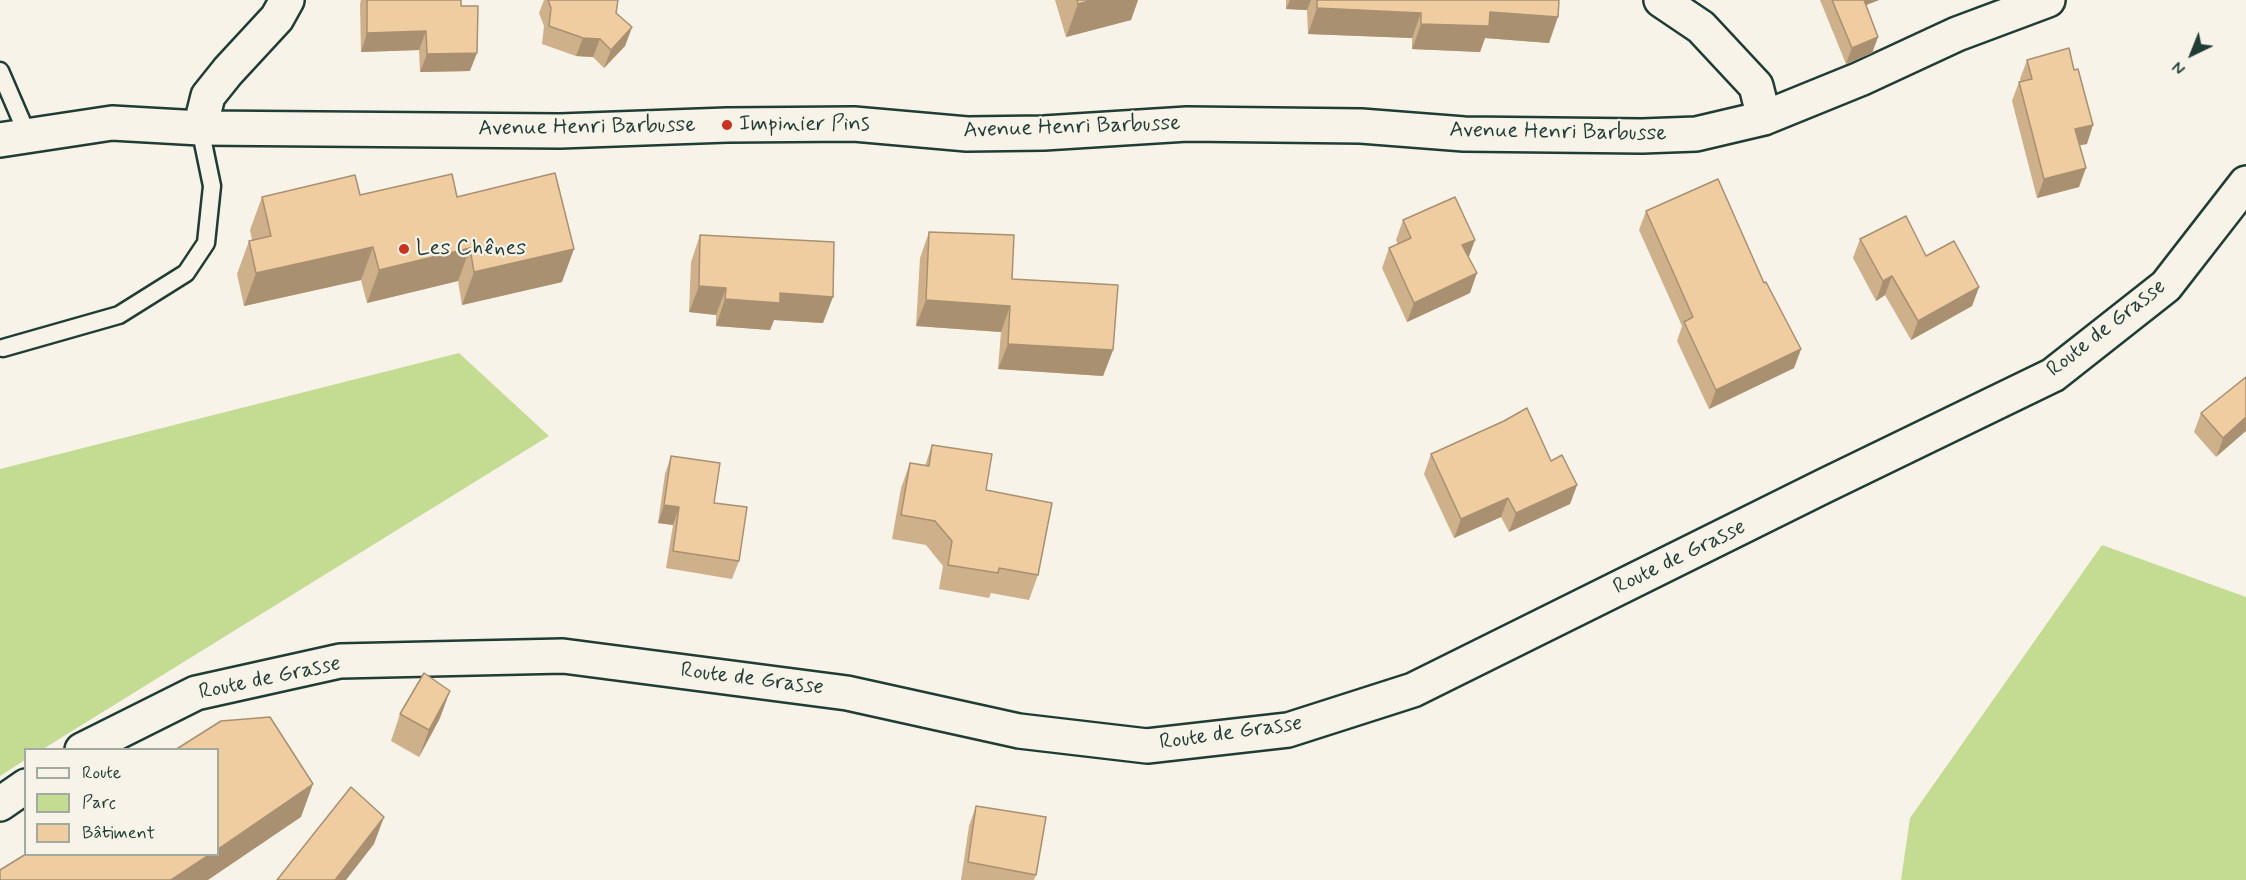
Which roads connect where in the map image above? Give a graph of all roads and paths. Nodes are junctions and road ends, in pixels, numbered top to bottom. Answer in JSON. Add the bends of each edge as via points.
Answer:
{"nodes":[{"id":1,"x":287,"y":0,"type":"edge"},
{"id":2,"x":1661,"y":0,"type":"edge"},
{"id":3,"x":2048,"y":0,"type":"edge"},
{"id":4,"x":0,"y":71,"type":"edge"},
{"id":5,"x":1764,"y":118,"type":"junction"},
{"id":6,"x":200,"y":128,"type":"junction"},
{"id":7,"x":14,"y":138,"type":"edge"},
{"id":8,"x":2246,"y":183,"type":"edge"},
{"id":9,"x":3,"y":348,"type":"dead end"},
{"id":10,"x":86,"y":748,"type":"edge"},
{"id":11,"x":24,"y":787,"type":"edge"},
{"id":12,"x":0,"y":804,"type":"edge"}],
"edges":[{"from":1,"to":6,"type":"street","via":[[277,18],[208,96]]},
{"from":2,"to":5,"type":"street","via":[[1701,27],[1756,86]]},
{"from":3,"to":5,"type":"street","name":"Avenue Henri Barbusse","via":[[1957,34]]},
{"from":4,"to":7,"type":"lane"},
{"from":5,"to":6,"type":"street","name":"Avenue Henri Barbusse","via":[[1696,134],[1642,136],[1187,124],[1044,134],[978,134],[854,124],[560,131]]},
{"from":6,"to":7,"type":"street","name":"Avenue Henri Barbusse","via":[[112,123]]},
{"from":6,"to":9,"type":"lane","via":[[212,186],[206,243],[186,273],[119,315]]},
{"from":8,"to":10,"type":"street","name":"Route de Grasse","via":[[2166,286],[2053,375],[1413,690],[1287,730],[1147,746],[1019,731],[847,693],[563,656],[340,662],[196,693]]},
{"from":11,"to":12,"type":"street"}]}
